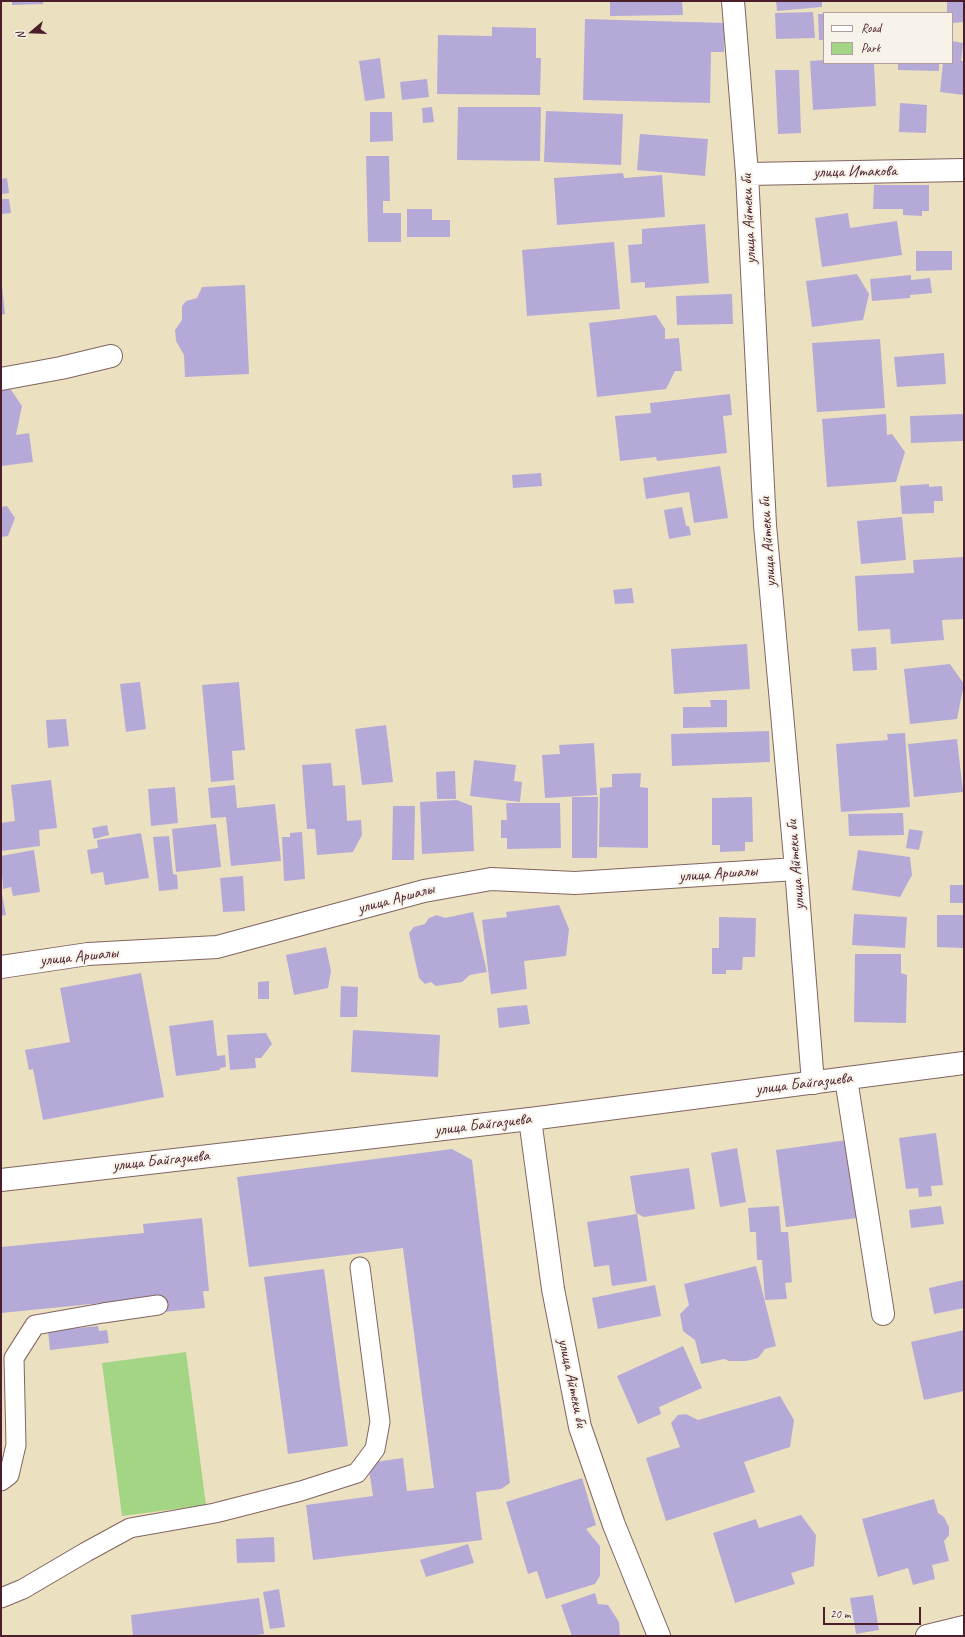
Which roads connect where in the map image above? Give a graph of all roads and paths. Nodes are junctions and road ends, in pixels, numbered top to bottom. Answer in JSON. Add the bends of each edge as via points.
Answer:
{"nodes":[{"id":1,"x":733,"y":1,"type":"edge"},
{"id":2,"x":964,"y":170,"type":"edge"},
{"id":3,"x":747,"y":174,"type":"junction"},
{"id":4,"x":111,"y":356,"type":"dead end"},
{"id":5,"x":1,"y":379,"type":"edge"},
{"id":6,"x":796,"y":869,"type":"junction"},
{"id":7,"x":1,"y":967,"type":"edge"},
{"id":8,"x":964,"y":1063,"type":"edge"},
{"id":9,"x":846,"y":1079,"type":"junction"},
{"id":10,"x":813,"y":1083,"type":"junction"},
{"id":11,"x":530,"y":1119,"type":"junction"},
{"id":12,"x":1,"y":1180,"type":"edge"},
{"id":13,"x":360,"y":1267,"type":"dead end"},
{"id":14,"x":158,"y":1305,"type":"dead end"},
{"id":15,"x":883,"y":1314,"type":"dead end"},
{"id":16,"x":1,"y":1481,"type":"edge"},
{"id":17,"x":1,"y":1598,"type":"edge"},
{"id":18,"x":964,"y":1627,"type":"edge"},
{"id":19,"x":659,"y":1636,"type":"edge"},
{"id":20,"x":927,"y":1636,"type":"edge"}],
"edges":[{"from":1,"to":3,"type":"street","name":"улица Айтеки би"},
{"from":2,"to":3,"type":"street","name":"улица Итакова"},
{"from":3,"to":6,"type":"street","name":"улица Айтеки би","via":[[766,525]]},
{"from":4,"to":5,"type":"street"},
{"from":6,"to":7,"type":"street","name":"улица Аршалы","via":[[575,883],[491,879],[424,890],[217,947],[88,954]]},
{"from":6,"to":10,"type":"street","name":"улица Айтеки би"},
{"from":8,"to":9,"type":"street","name":"улица Байгазиева"},
{"from":9,"to":10,"type":"street","name":"улица Байгазиева"},
{"from":9,"to":15,"type":"street"},
{"from":10,"to":11,"type":"street","name":"улица Байгазиева"},
{"from":11,"to":12,"type":"street","name":"улица Байгазиева"},
{"from":11,"to":19,"type":"street","name":"улица Айтеки би","via":[[553,1289],[580,1427],[614,1525]]},
{"from":13,"to":17,"type":"lane","via":[[380,1422],[375,1449],[357,1473],[301,1491],[215,1513],[130,1528],[23,1589]]},
{"from":14,"to":16,"type":"lane","via":[[35,1325],[14,1358],[16,1445],[9,1475]]},
{"from":18,"to":20,"type":"street"}]}
